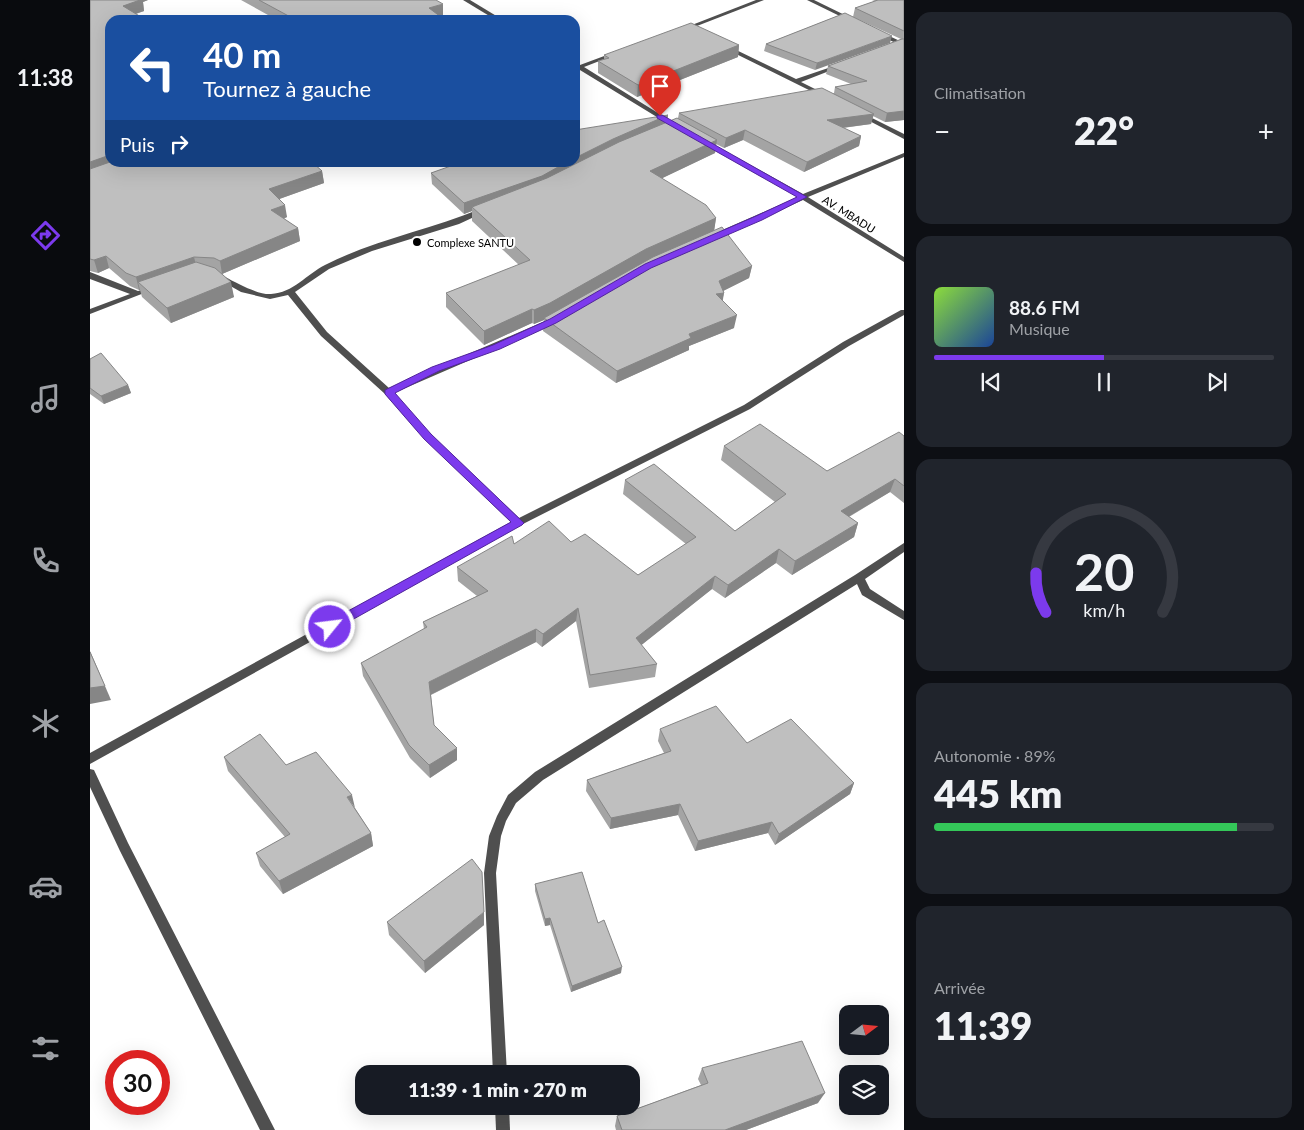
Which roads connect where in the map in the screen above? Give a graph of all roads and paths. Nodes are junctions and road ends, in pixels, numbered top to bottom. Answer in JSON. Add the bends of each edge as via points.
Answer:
{"nodes":[{"id":1,"x":466,"y":0,"type":"edge"},
{"id":2,"x":761,"y":0,"type":"edge"},
{"id":3,"x":810,"y":0,"type":"edge"},
{"id":4,"x":492,"y":15,"type":"edge"},
{"id":5,"x":859,"y":23,"type":"edge"},
{"id":6,"x":686,"y":28,"type":"junction"},
{"id":7,"x":678,"y":31,"type":"edge"},
{"id":8,"x":876,"y":31,"type":"edge"},
{"id":9,"x":695,"y":32,"type":"edge"},
{"id":10,"x":720,"y":44,"type":"edge"},
{"id":11,"x":902,"y":44,"type":"edge"},
{"id":12,"x":892,"y":47,"type":"edge"},
{"id":13,"x":624,"y":51,"type":"edge"},
{"id":14,"x":849,"y":62,"type":"edge"},
{"id":15,"x":580,"y":65,"type":"edge"},
{"id":16,"x":580,"y":68,"type":"edge"},
{"id":17,"x":797,"y":81,"type":"junction"},
{"id":18,"x":829,"y":98,"type":"edge"},
{"id":19,"x":853,"y":110,"type":"edge"},
{"id":20,"x":668,"y":129,"type":"edge"},
{"id":21,"x":904,"y":138,"type":"edge"},
{"id":22,"x":701,"y":140,"type":"edge"},
{"id":23,"x":904,"y":155,"type":"edge"},
{"id":24,"x":803,"y":197,"type":"junction"},
{"id":25,"x":495,"y":207,"type":"edge"},
{"id":26,"x":704,"y":242,"type":"edge"},
{"id":27,"x":904,"y":260,"type":"edge"},
{"id":28,"x":90,"y":274,"type":"edge"},
{"id":29,"x":213,"y":275,"type":"edge"},
{"id":30,"x":165,"y":284,"type":"edge"},
{"id":31,"x":290,"y":292,"type":"junction"},
{"id":32,"x":138,"y":294,"type":"junction"},
{"id":33,"x":90,"y":312,"type":"edge"},
{"id":34,"x":904,"y":312,"type":"edge"},
{"id":35,"x":565,"y":314,"type":"edge"},
{"id":36,"x":388,"y":392,"type":"junction"},
{"id":37,"x":518,"y":523,"type":"junction"},
{"id":38,"x":904,"y":547,"type":"edge"},
{"id":39,"x":859,"y":578,"type":"junction"},
{"id":40,"x":904,"y":616,"type":"edge"},
{"id":41,"x":90,"y":759,"type":"edge"},
{"id":42,"x":90,"y":774,"type":"edge"},
{"id":43,"x":500,"y":1065,"type":"edge"},
{"id":44,"x":502,"y":1115,"type":"edge"},
{"id":45,"x":268,"y":1130,"type":"edge"},
{"id":46,"x":503,"y":1130,"type":"edge"}],
"edges":[{"from":1,"to":4,"type":"street"},
{"from":2,"to":6,"type":"street"},
{"from":3,"to":5,"type":"street"},
{"from":6,"to":7,"type":"street"},
{"from":6,"to":9,"type":"street"},
{"from":8,"to":11,"type":"street"},
{"from":10,"to":17,"type":"street"},
{"from":11,"to":12,"type":"street"},
{"from":13,"to":15,"type":"street"},
{"from":14,"to":17,"type":"street"},
{"from":16,"to":20,"type":"street","via":[[676,126]]},
{"from":17,"to":18,"type":"street"},
{"from":19,"to":21,"type":"street"},
{"from":22,"to":24,"type":"street","name":"AV. MBADU"},
{"from":23,"to":24,"type":"street"},
{"from":24,"to":26,"type":"street"},
{"from":24,"to":27,"type":"street","name":"AV. MBADU"},
{"from":25,"to":31,"type":"street","via":[[369,249],[326,267]]},
{"from":28,"to":32,"type":"street"},
{"from":29,"to":31,"type":"street","via":[[244,290],[270,296]]},
{"from":30,"to":32,"type":"street"},
{"from":31,"to":36,"type":"street","via":[[324,334]]},
{"from":32,"to":33,"type":"street"},
{"from":34,"to":37,"type":"street","via":[[846,344],[747,407]]},
{"from":35,"to":36,"type":"street"},
{"from":36,"to":37,"type":"street","via":[[427,436]]},
{"from":37,"to":41,"type":"street"},
{"from":38,"to":39,"type":"street"},
{"from":39,"to":40,"type":"street","via":[[866,592]]},
{"from":39,"to":43,"type":"street","via":[[539,776],[512,799],[495,836],[490,873]]},
{"from":42,"to":45,"type":"street"},
{"from":44,"to":46,"type":"street"}]}
